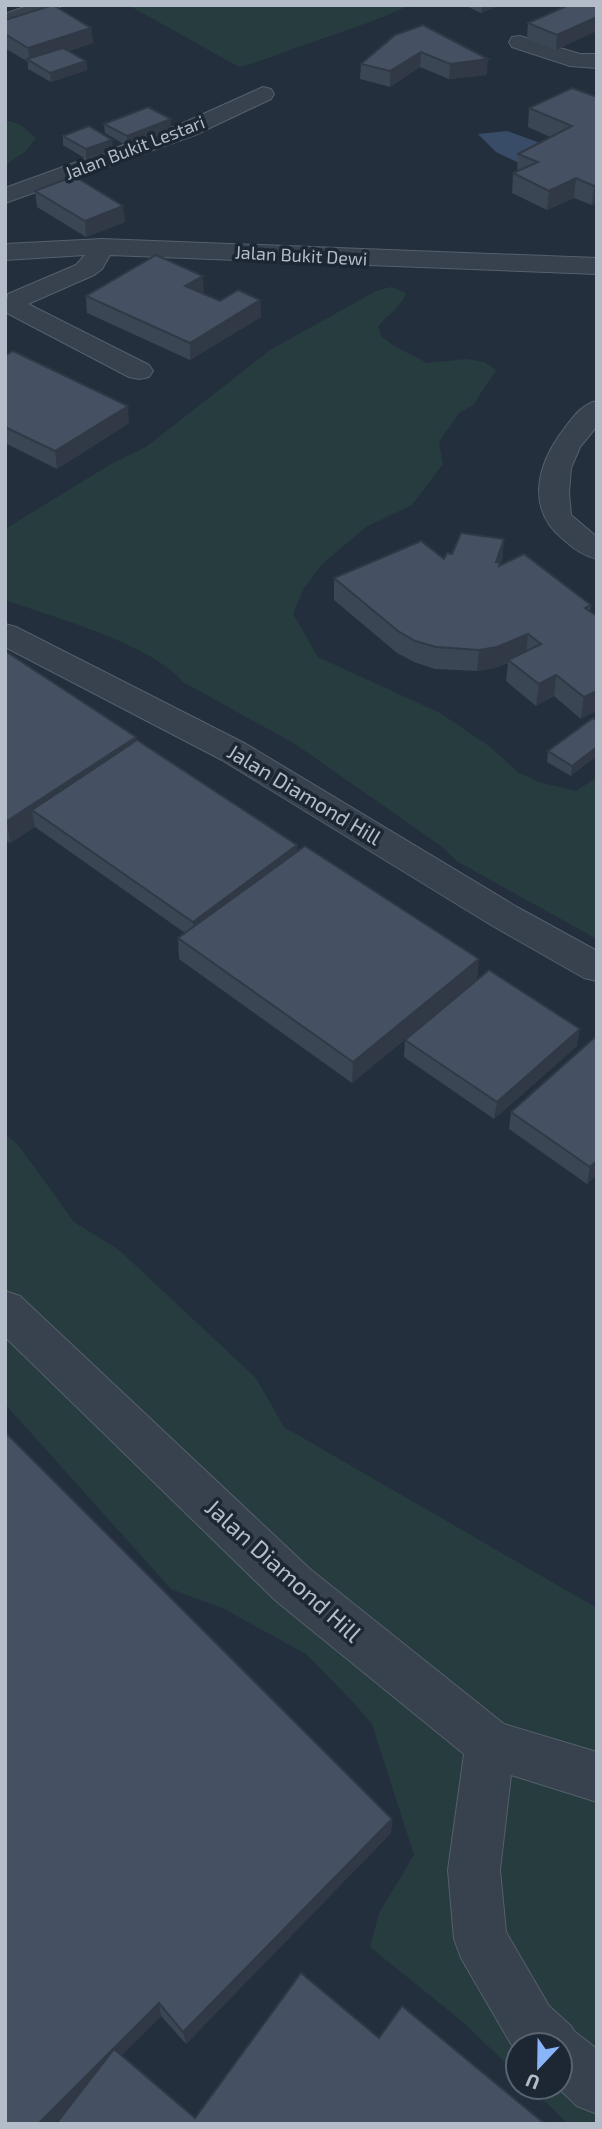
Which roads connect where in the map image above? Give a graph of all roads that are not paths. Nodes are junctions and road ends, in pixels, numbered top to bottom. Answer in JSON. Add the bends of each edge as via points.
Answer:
{"nodes":[{"id":1,"x":51,"y":5,"type":"edge"},
{"id":2,"x":5,"y":21,"type":"edge"},
{"id":3,"x":520,"y":41,"type":"dead end"},
{"id":4,"x":597,"y":61,"type":"edge"},
{"id":5,"x":262,"y":94,"type":"dead end"},
{"id":6,"x":5,"y":196,"type":"edge"},
{"id":7,"x":103,"y":247,"type":"junction"},
{"id":8,"x":5,"y":252,"type":"edge"},
{"id":9,"x":597,"y":266,"type":"edge"},
{"id":10,"x":139,"y":371,"type":"dead end"},
{"id":11,"x":597,"y":409,"type":"edge"},
{"id":12,"x":597,"y":550,"type":"edge"},
{"id":13,"x":5,"y":634,"type":"edge"},
{"id":14,"x":597,"y":968,"type":"edge"},
{"id":15,"x":5,"y":1309,"type":"edge"},
{"id":16,"x":490,"y":1744,"type":"junction"},
{"id":17,"x":597,"y":1777,"type":"edge"},
{"id":18,"x":537,"y":2031,"type":"edge"},
{"id":19,"x":574,"y":2065,"type":"edge"},
{"id":20,"x":597,"y":2086,"type":"edge"}],
"edges":[{"from":1,"to":2,"type":"street"},
{"from":3,"to":4,"type":"street","via":[[578,61]]},
{"from":5,"to":6,"type":"street","name":"Jalan Bukit Lestari","via":[[187,130]]},
{"from":7,"to":8,"type":"street","name":"Jalan Bukit Dewi"},
{"from":7,"to":9,"type":"street","name":"Jalan Bukit Dewi"},
{"from":7,"to":10,"type":"street","via":[[85,270],[17,299],[13,306]]},
{"from":11,"to":12,"type":"street","via":[[565,445],[554,489],[556,514]]},
{"from":13,"to":14,"type":"street","name":"Jalan Diamond Hill","via":[[233,752]]},
{"from":15,"to":16,"type":"street","name":"Jalan Diamond Hill","via":[[293,1585]]},
{"from":16,"to":17,"type":"street","name":"Jalan Diamond Hill"},
{"from":16,"to":18,"type":"street","via":[[474,1870],[480,1939]]},
{"from":19,"to":20,"type":"street"}]}
